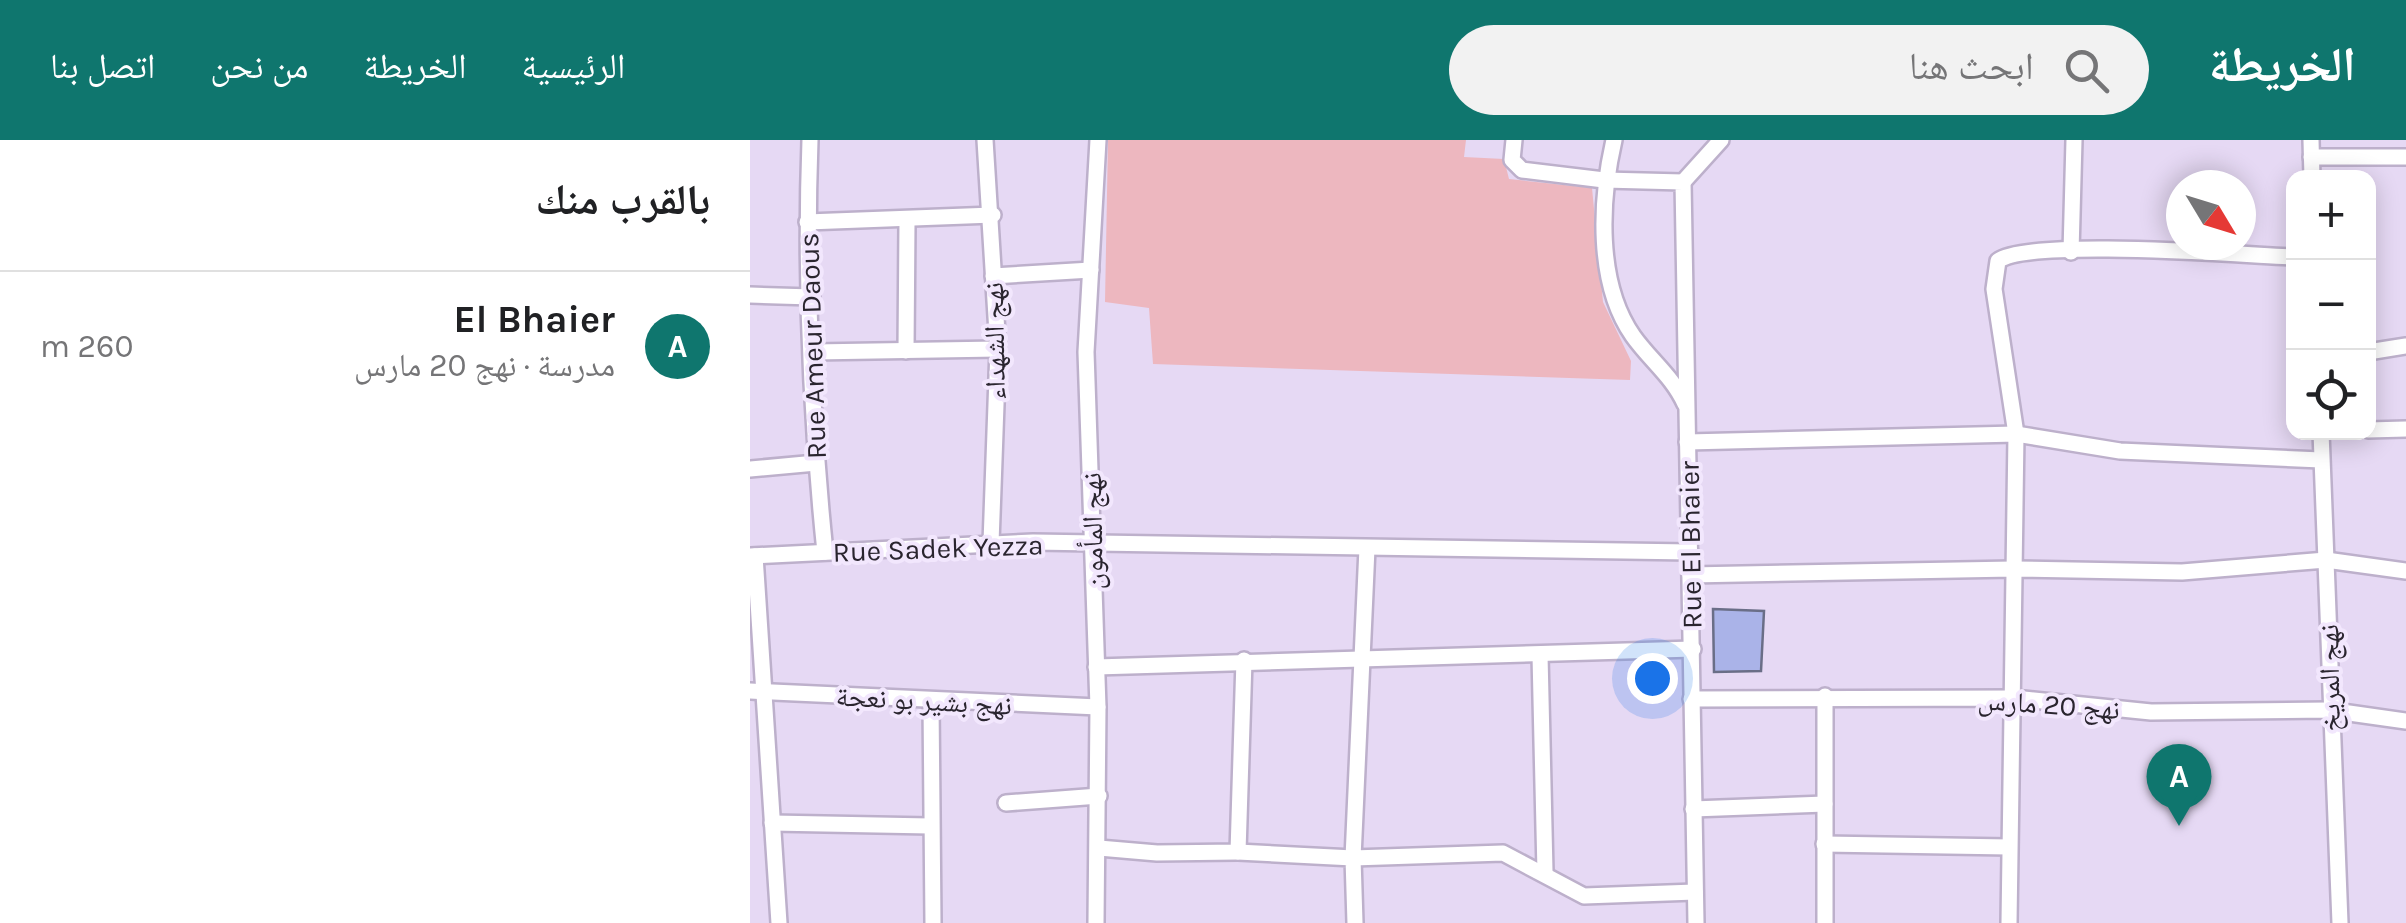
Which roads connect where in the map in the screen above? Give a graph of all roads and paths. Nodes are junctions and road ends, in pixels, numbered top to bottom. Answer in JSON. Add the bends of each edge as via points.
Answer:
{"nodes":[{"id":1,"x":810,"y":140,"type":"edge"},
{"id":2,"x":985,"y":140,"type":"edge"},
{"id":3,"x":1098,"y":140,"type":"edge"},
{"id":4,"x":1514,"y":140,"type":"edge"},
{"id":5,"x":1614,"y":140,"type":"edge"},
{"id":6,"x":1721,"y":140,"type":"edge"},
{"id":7,"x":2074,"y":140,"type":"edge"},
{"id":8,"x":2311,"y":148,"type":"edge"},
{"id":9,"x":2406,"y":157,"type":"edge"},
{"id":10,"x":1604,"y":180,"type":"junction"},
{"id":11,"x":1683,"y":182,"type":"junction"},
{"id":12,"x":993,"y":215,"type":"junction"},
{"id":13,"x":807,"y":222,"type":"junction"},
{"id":14,"x":907,"y":222,"type":"junction"},
{"id":15,"x":2071,"y":252,"type":"junction"},
{"id":16,"x":2286,"y":257,"type":"edge"},
{"id":17,"x":1091,"y":270,"type":"junction"},
{"id":18,"x":993,"y":276,"type":"junction"},
{"id":19,"x":750,"y":295,"type":"edge"},
{"id":20,"x":812,"y":297,"type":"junction"},
{"id":21,"x":2406,"y":346,"type":"edge"},
{"id":22,"x":998,"y":349,"type":"junction"},
{"id":23,"x":906,"y":351,"type":"junction"},
{"id":24,"x":2376,"y":351,"type":"edge"},
{"id":25,"x":814,"y":352,"type":"junction"},
{"id":26,"x":1687,"y":408,"type":"junction"},
{"id":27,"x":2406,"y":429,"type":"edge"},
{"id":28,"x":2376,"y":430,"type":"edge"},
{"id":29,"x":2016,"y":434,"type":"junction"},
{"id":30,"x":2321,"y":440,"type":"edge"},
{"id":31,"x":1688,"y":442,"type":"junction"},
{"id":32,"x":2321,"y":460,"type":"junction"},
{"id":33,"x":816,"y":463,"type":"junction"},
{"id":34,"x":750,"y":469,"type":"edge"},
{"id":35,"x":991,"y":543,"type":"junction"},
{"id":36,"x":1092,"y":545,"type":"junction"},
{"id":37,"x":1367,"y":548,"type":"junction"},
{"id":38,"x":825,"y":552,"type":"junction"},
{"id":39,"x":1690,"y":552,"type":"junction"},
{"id":40,"x":752,"y":556,"type":"edge"},
{"id":41,"x":2326,"y":560,"type":"junction"},
{"id":42,"x":2013,"y":569,"type":"junction"},
{"id":43,"x":2406,"y":570,"type":"edge"},
{"id":44,"x":1690,"y":575,"type":"junction"},
{"id":45,"x":1692,"y":649,"type":"junction"},
{"id":46,"x":1540,"y":655,"type":"junction"},
{"id":47,"x":1364,"y":656,"type":"junction"},
{"id":48,"x":1244,"y":660,"type":"junction"},
{"id":49,"x":1096,"y":667,"type":"junction"},
{"id":50,"x":758,"y":692,"type":"edge"},
{"id":51,"x":1826,"y":696,"type":"junction"},
{"id":52,"x":2014,"y":698,"type":"junction"},
{"id":53,"x":1691,"y":700,"type":"junction"},
{"id":54,"x":931,"y":702,"type":"junction"},
{"id":55,"x":1098,"y":707,"type":"junction"},
{"id":56,"x":2328,"y":710,"type":"junction"},
{"id":57,"x":2406,"y":722,"type":"edge"},
{"id":58,"x":1099,"y":796,"type":"junction"},
{"id":59,"x":1006,"y":803,"type":"dead end"},
{"id":60,"x":1824,"y":804,"type":"junction"},
{"id":61,"x":1693,"y":809,"type":"junction"},
{"id":62,"x":772,"y":823,"type":"junction"},
{"id":63,"x":930,"y":826,"type":"junction"},
{"id":64,"x":1824,"y":844,"type":"junction"},
{"id":65,"x":2009,"y":847,"type":"junction"},
{"id":66,"x":1099,"y":848,"type":"junction"},
{"id":67,"x":1238,"y":852,"type":"junction"},
{"id":68,"x":1354,"y":858,"type":"junction"},
{"id":69,"x":1545,"y":872,"type":"junction"},
{"id":70,"x":1695,"y":892,"type":"junction"},
{"id":71,"x":778,"y":923,"type":"edge"},
{"id":72,"x":932,"y":923,"type":"edge"},
{"id":73,"x":1096,"y":923,"type":"edge"},
{"id":74,"x":1355,"y":923,"type":"edge"},
{"id":75,"x":1696,"y":923,"type":"edge"},
{"id":76,"x":1825,"y":923,"type":"edge"},
{"id":77,"x":2009,"y":923,"type":"edge"},
{"id":78,"x":2340,"y":923,"type":"edge"}],
"edges":[{"from":1,"to":13,"type":"street","name":"Rue Ameur Daous"},
{"from":2,"to":12,"type":"street","name":"نهج الشهداء"},
{"from":3,"to":17,"type":"street","name":"نهج المأمون"},
{"from":4,"to":10,"type":"street","via":[[1517,168]]},
{"from":5,"to":10,"type":"street"},
{"from":6,"to":11,"type":"street"},
{"from":7,"to":15,"type":"street"},
{"from":8,"to":9,"type":"street"},
{"from":10,"to":11,"type":"street"},
{"from":10,"to":26,"type":"street","via":[[1610,293],[1634,338]]},
{"from":11,"to":26,"type":"street","name":"Rue El Bhaier"},
{"from":12,"to":14,"type":"street"},
{"from":12,"to":18,"type":"street","name":"نهج الشهداء"},
{"from":13,"to":14,"type":"street"},
{"from":13,"to":20,"type":"street","name":"Rue Ameur Daous"},
{"from":14,"to":23,"type":"street"},
{"from":15,"to":16,"type":"street"},
{"from":15,"to":29,"type":"street","via":[[2014,252],[1995,268]]},
{"from":17,"to":18,"type":"street"},
{"from":17,"to":36,"type":"street","name":"نهج المأمون","via":[[1086,352]]},
{"from":18,"to":22,"type":"street","name":"نهج الشهداء"},
{"from":19,"to":20,"type":"street"},
{"from":20,"to":25,"type":"street","name":"Rue Ameur Daous"},
{"from":21,"to":24,"type":"street"},
{"from":22,"to":23,"type":"street"},
{"from":22,"to":35,"type":"street","name":"نهج الشهداء"},
{"from":23,"to":25,"type":"street"},
{"from":25,"to":33,"type":"street","name":"Rue Ameur Daous"},
{"from":26,"to":31,"type":"street","name":"Rue El Bhaier"},
{"from":27,"to":28,"type":"street"},
{"from":29,"to":31,"type":"street"},
{"from":29,"to":32,"type":"street","via":[[2120,451]]},
{"from":29,"to":42,"type":"street"},
{"from":30,"to":32,"type":"street","name":"نهج المريخ"},
{"from":31,"to":39,"type":"street","name":"Rue El Bhaier"},
{"from":32,"to":41,"type":"street","name":"نهج المريخ"},
{"from":33,"to":34,"type":"street"},
{"from":33,"to":38,"type":"street","name":"Rue Ameur Daous"},
{"from":35,"to":36,"type":"street","name":"Rue Sadek Yezza"},
{"from":35,"to":38,"type":"street","name":"Rue Sadek Yezza"},
{"from":36,"to":37,"type":"street","name":"Rue Sadek Yezza"},
{"from":36,"to":49,"type":"street","name":"نهج المأمون"},
{"from":37,"to":39,"type":"street","name":"Rue Sadek Yezza"},
{"from":37,"to":47,"type":"street"},
{"from":38,"to":40,"type":"street","name":"Rue Sadek Yezza"},
{"from":39,"to":44,"type":"street","name":"Rue El Bhaier"},
{"from":40,"to":50,"type":"street"},
{"from":41,"to":42,"type":"street","via":[[2182,572]]},
{"from":41,"to":43,"type":"street"},
{"from":41,"to":56,"type":"street","name":"نهج المريخ"},
{"from":42,"to":44,"type":"street"},
{"from":42,"to":52,"type":"street"},
{"from":44,"to":45,"type":"street","name":"Rue El Bhaier"},
{"from":45,"to":46,"type":"street"},
{"from":45,"to":53,"type":"street","name":"Rue El Bhaier"},
{"from":46,"to":47,"type":"street"},
{"from":46,"to":69,"type":"street"},
{"from":47,"to":48,"type":"street"},
{"from":47,"to":68,"type":"street"},
{"from":48,"to":49,"type":"street"},
{"from":48,"to":67,"type":"street"},
{"from":49,"to":55,"type":"street","name":"نهج المأمون"},
{"from":50,"to":54,"type":"street","name":"نهج بشير بو نعجة"},
{"from":50,"to":62,"type":"street"},
{"from":51,"to":52,"type":"street","name":"نهج 20 مارس"},
{"from":51,"to":53,"type":"street","name":"نهج 20 مارس"},
{"from":51,"to":60,"type":"street"},
{"from":52,"to":56,"type":"street","name":"نهج 20 مارس","via":[[2151,712]]},
{"from":52,"to":65,"type":"street"},
{"from":53,"to":61,"type":"street","name":"Rue El Bhaier"},
{"from":54,"to":55,"type":"street","name":"نهج بشير بو نعجة"},
{"from":54,"to":63,"type":"street"},
{"from":55,"to":58,"type":"street","name":"نهج المأمون"},
{"from":56,"to":57,"type":"street","name":"نهج 20 مارس"},
{"from":56,"to":78,"type":"street","name":"نهج المريخ"},
{"from":58,"to":59,"type":"street"},
{"from":58,"to":66,"type":"street","name":"نهج المأمون"},
{"from":60,"to":61,"type":"street"},
{"from":60,"to":64,"type":"street"},
{"from":61,"to":70,"type":"street","name":"Rue El Bhaier"},
{"from":62,"to":63,"type":"street"},
{"from":62,"to":71,"type":"street"},
{"from":63,"to":72,"type":"street"},
{"from":64,"to":65,"type":"street"},
{"from":64,"to":76,"type":"street"},
{"from":65,"to":77,"type":"street"},
{"from":66,"to":67,"type":"street"},
{"from":66,"to":73,"type":"street","name":"نهج المأمون"},
{"from":67,"to":68,"type":"street"},
{"from":68,"to":69,"type":"street","via":[[1504,854]]},
{"from":68,"to":74,"type":"street"},
{"from":69,"to":70,"type":"street","via":[[1584,896]]},
{"from":70,"to":75,"type":"street","name":"Rue El Bhaier"}]}
